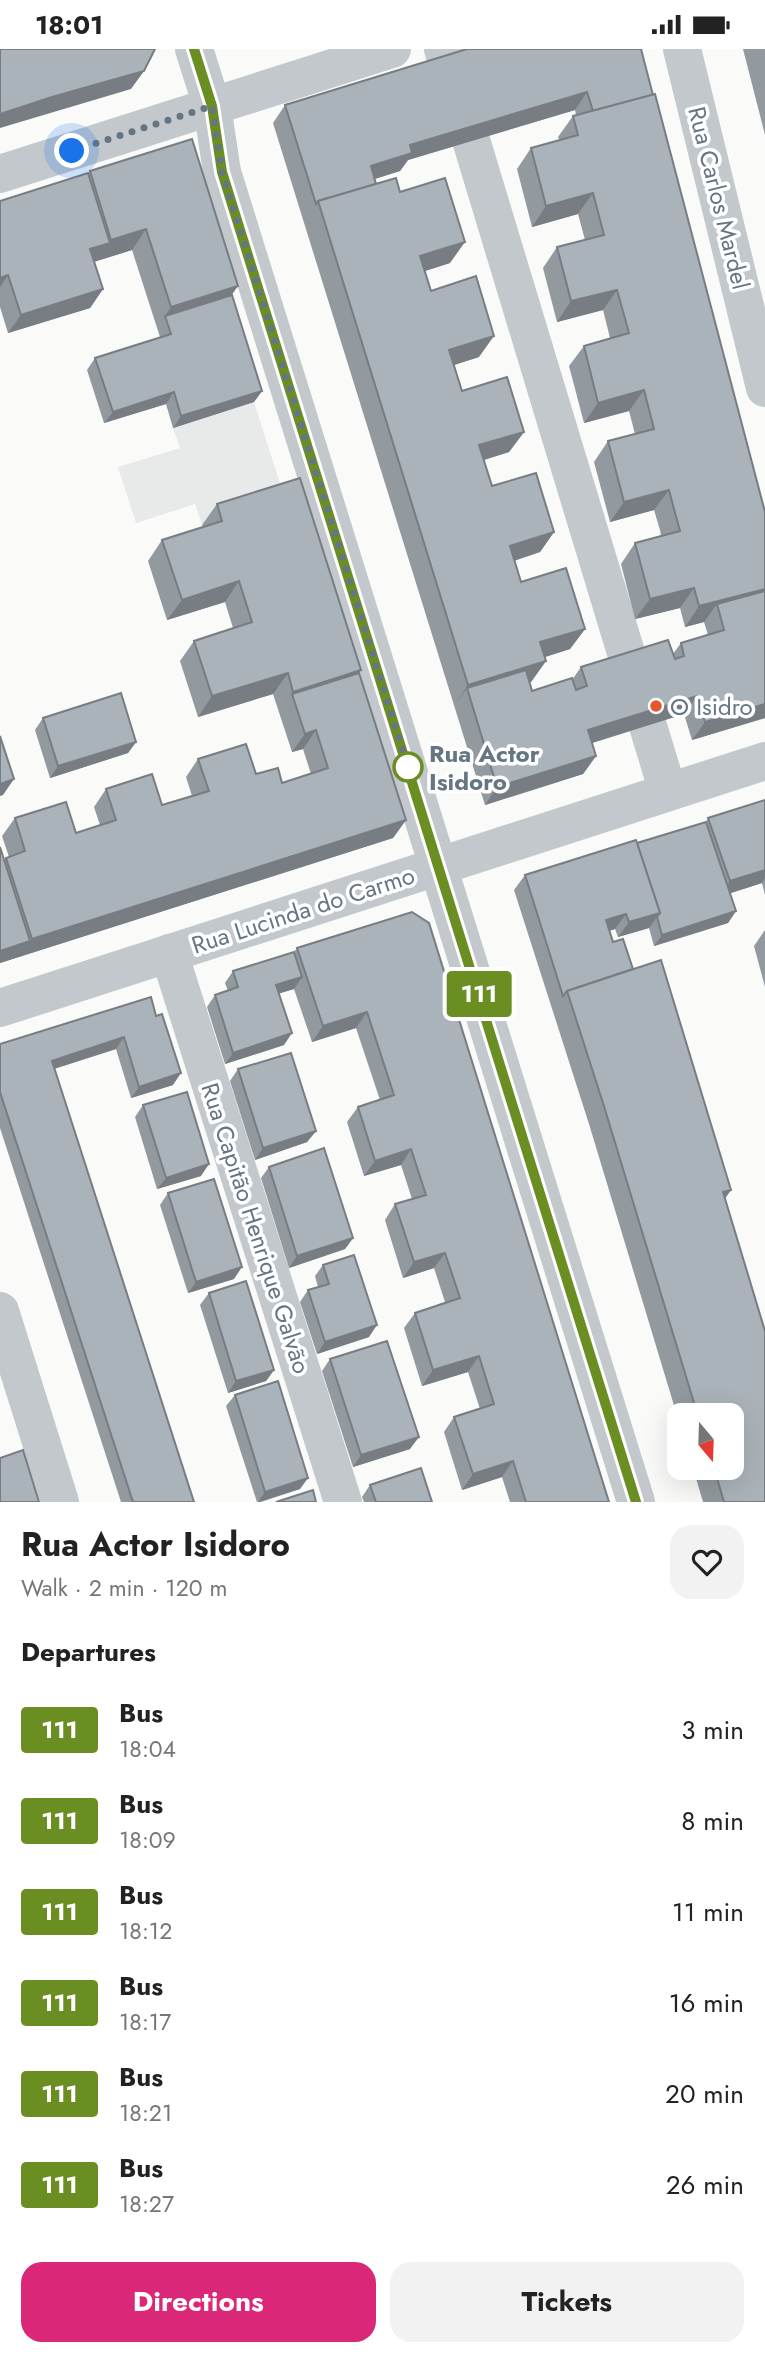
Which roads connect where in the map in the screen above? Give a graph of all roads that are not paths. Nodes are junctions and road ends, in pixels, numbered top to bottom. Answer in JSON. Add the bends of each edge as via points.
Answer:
{"nodes":[{"id":1,"x":194,"y":49,"type":"edge"},
{"id":2,"x":392,"y":49,"type":"edge"},
{"id":3,"x":682,"y":49,"type":"edge"},
{"id":4,"x":212,"y":106,"type":"junction"},
{"id":5,"x":471,"y":140,"type":"edge"},
{"id":6,"x":0,"y":174,"type":"edge"},
{"id":7,"x":765,"y":388,"type":"edge"},
{"id":8,"x":630,"y":666,"type":"edge"},
{"id":9,"x":648,"y":726,"type":"edge"},
{"id":10,"x":765,"y":761,"type":"edge"},
{"id":11,"x":668,"y":792,"type":"junction"},
{"id":12,"x":439,"y":867,"type":"junction"},
{"id":13,"x":169,"y":953,"type":"junction"},
{"id":14,"x":0,"y":1008,"type":"edge"},
{"id":15,"x":0,"y":1311,"type":"edge"},
{"id":16,"x":60,"y":1502,"type":"edge"},
{"id":17,"x":343,"y":1502,"type":"edge"},
{"id":18,"x":636,"y":1502,"type":"edge"}],
"edges":[{"from":1,"to":4,"type":"street"},
{"from":2,"to":4,"type":"street"},
{"from":3,"to":7,"type":"street","name":"Rua Carlos Mardel"},
{"from":4,"to":6,"type":"street"},
{"from":4,"to":12,"type":"street","via":[[222,172]]},
{"from":5,"to":8,"type":"street"},
{"from":9,"to":11,"type":"street"},
{"from":10,"to":11,"type":"street","name":"Rua Lucinda do Carmo"},
{"from":11,"to":12,"type":"street","name":"Rua Lucinda do Carmo"},
{"from":12,"to":13,"type":"street","name":"Rua Lucinda do Carmo"},
{"from":12,"to":18,"type":"street"},
{"from":13,"to":14,"type":"street","name":"Rua Lucinda do Carmo"},
{"from":13,"to":17,"type":"street","name":"Rua Capitão Henrique Galvão"},
{"from":15,"to":16,"type":"street"}]}
